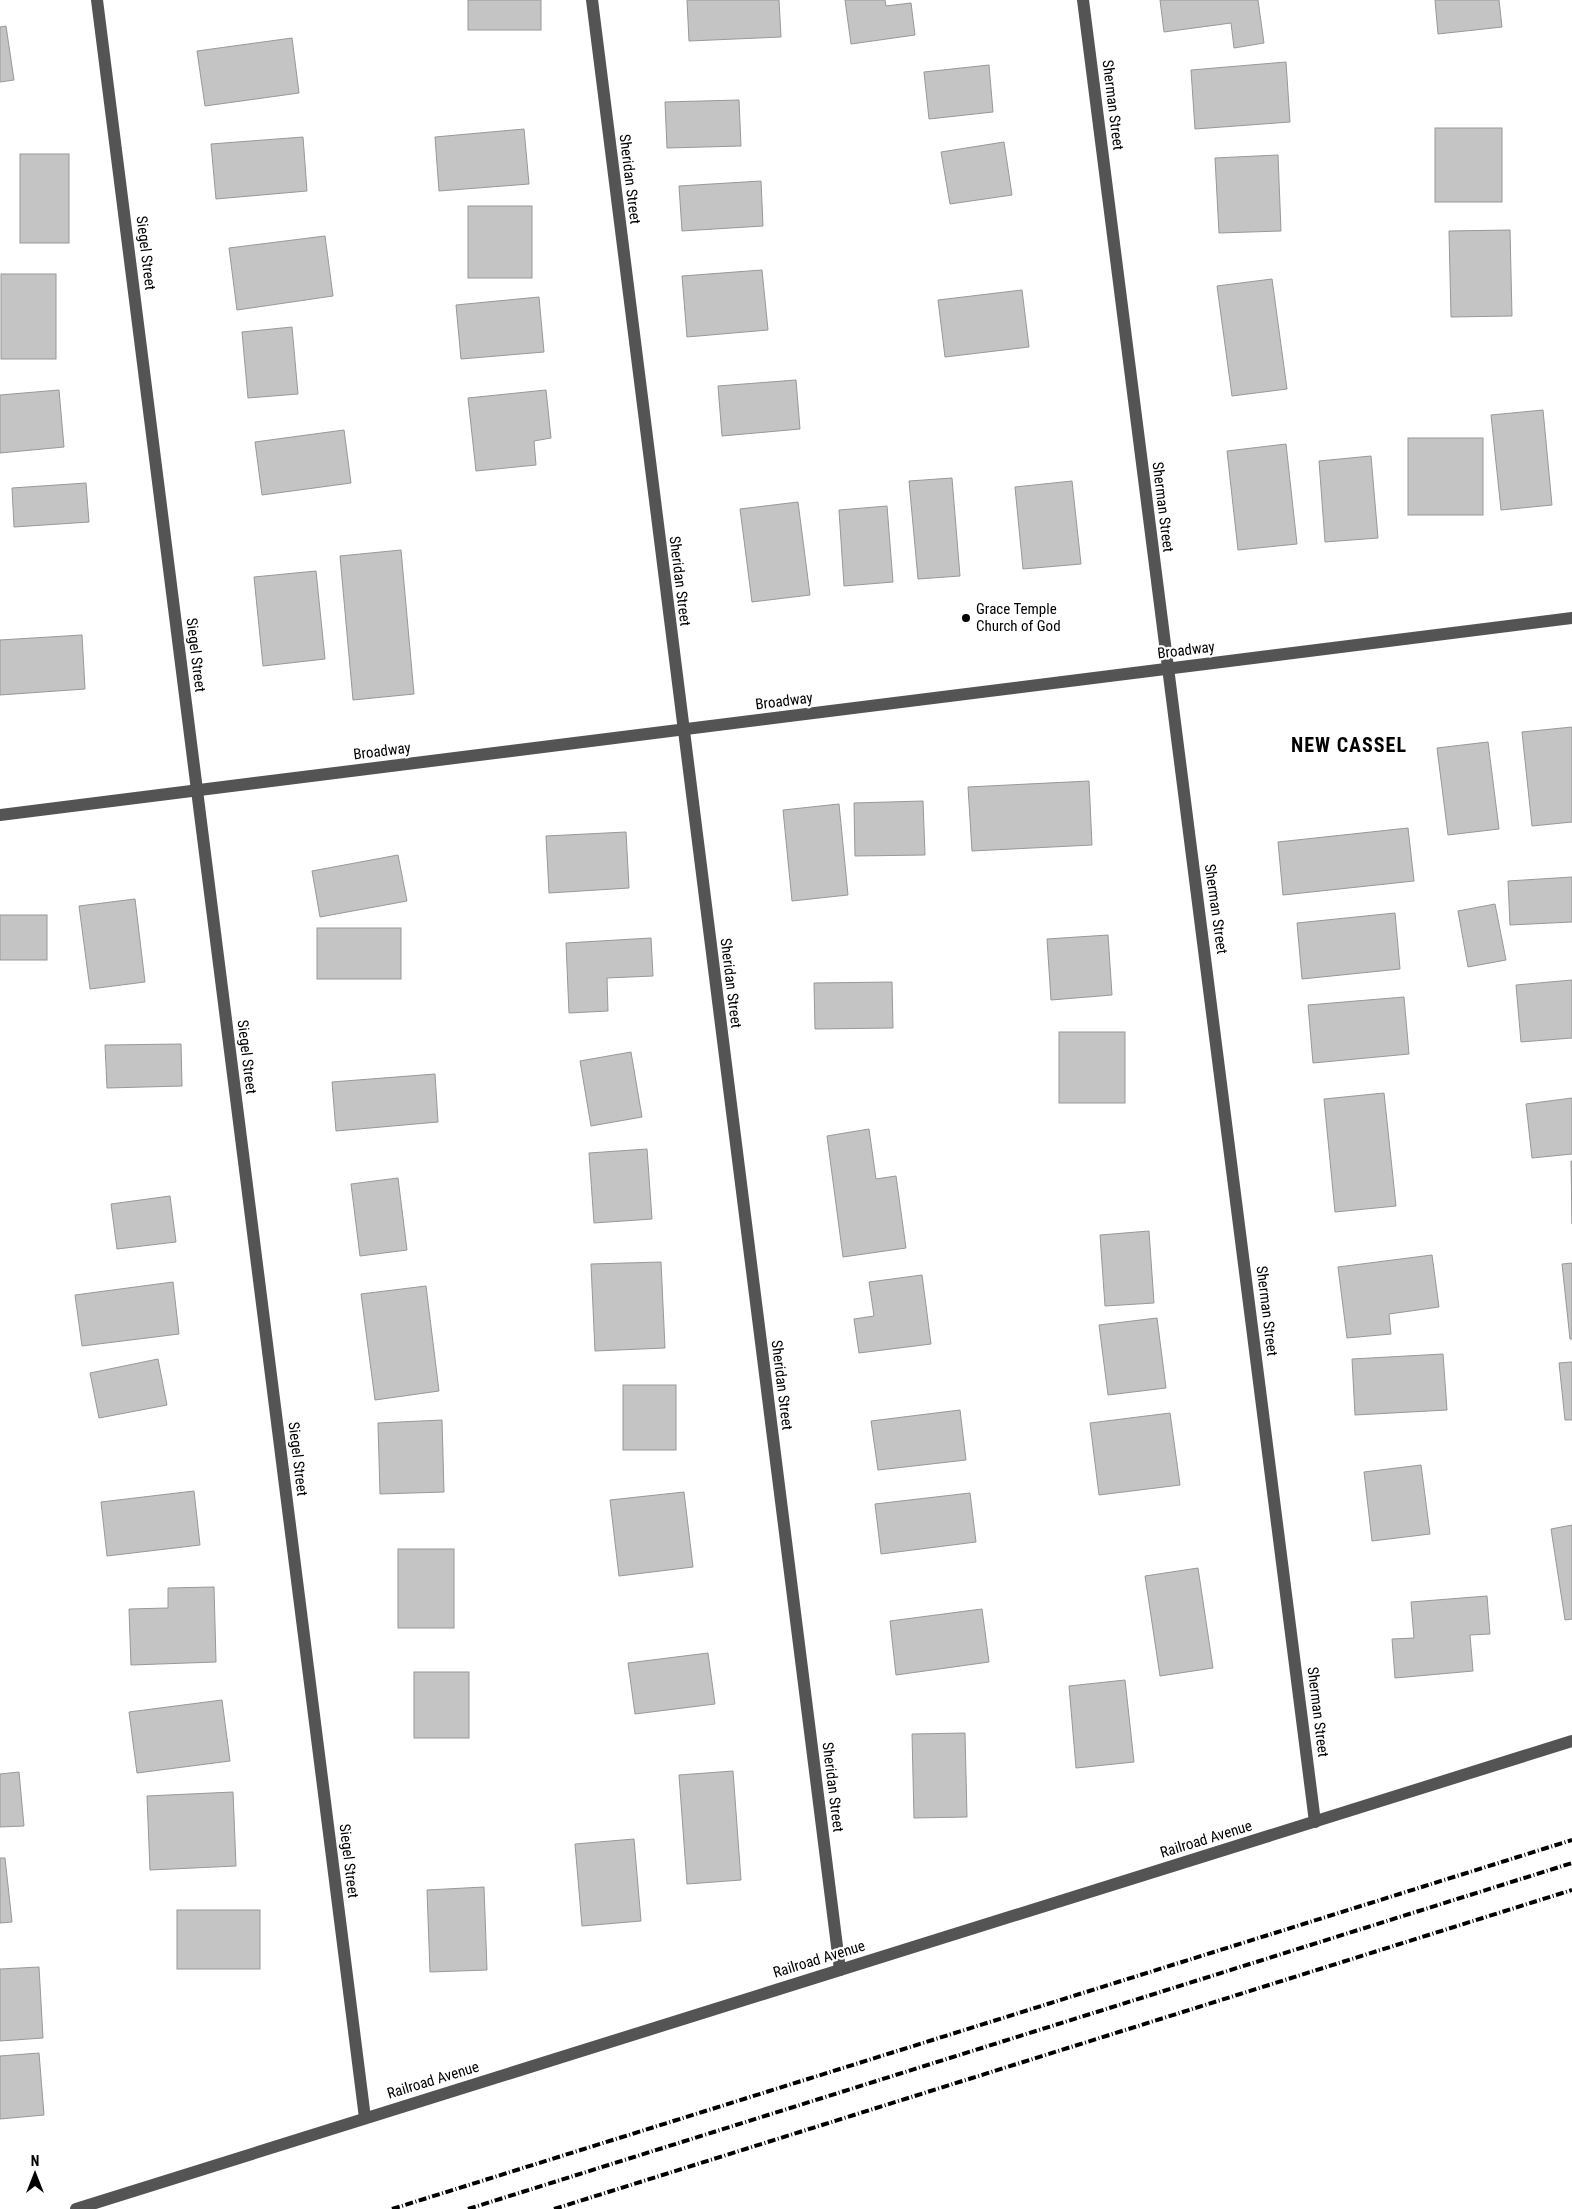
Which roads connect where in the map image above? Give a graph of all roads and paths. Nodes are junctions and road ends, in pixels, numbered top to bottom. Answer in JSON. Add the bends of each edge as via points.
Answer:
{"nodes":[{"id":1,"x":97,"y":0,"type":"edge"},
{"id":2,"x":592,"y":0,"type":"edge"},
{"id":3,"x":1083,"y":0,"type":"edge"},
{"id":4,"x":1572,"y":618,"type":"edge"},
{"id":5,"x":1167,"y":669,"type":"junction"},
{"id":6,"x":683,"y":730,"type":"junction"},
{"id":7,"x":197,"y":790,"type":"junction"},
{"id":8,"x":0,"y":816,"type":"edge"},
{"id":9,"x":1572,"y":1741,"type":"edge"},
{"id":10,"x":1315,"y":1822,"type":"junction"},
{"id":11,"x":840,"y":1970,"type":"junction"},
{"id":12,"x":365,"y":2118,"type":"junction"},
{"id":13,"x":76,"y":2209,"type":"edge"}],
"edges":[{"from":1,"to":7,"type":"street","name":"Siegel Street"},
{"from":2,"to":6,"type":"street","name":"Sheridan Street"},
{"from":3,"to":5,"type":"street","name":"Sherman Street"},
{"from":4,"to":5,"type":"street","name":"Broadway"},
{"from":5,"to":6,"type":"street","name":"Broadway"},
{"from":5,"to":10,"type":"street","name":"Sherman Street"},
{"from":6,"to":7,"type":"street","name":"Broadway"},
{"from":6,"to":11,"type":"street","name":"Sheridan Street"},
{"from":7,"to":8,"type":"street","name":"Broadway"},
{"from":7,"to":12,"type":"street","name":"Siegel Street"},
{"from":9,"to":10,"type":"street","name":"Railroad Avenue"},
{"from":10,"to":11,"type":"street","name":"Railroad Avenue"},
{"from":11,"to":12,"type":"street","name":"Railroad Avenue"},
{"from":12,"to":13,"type":"street","name":"Railroad Avenue"}]}
